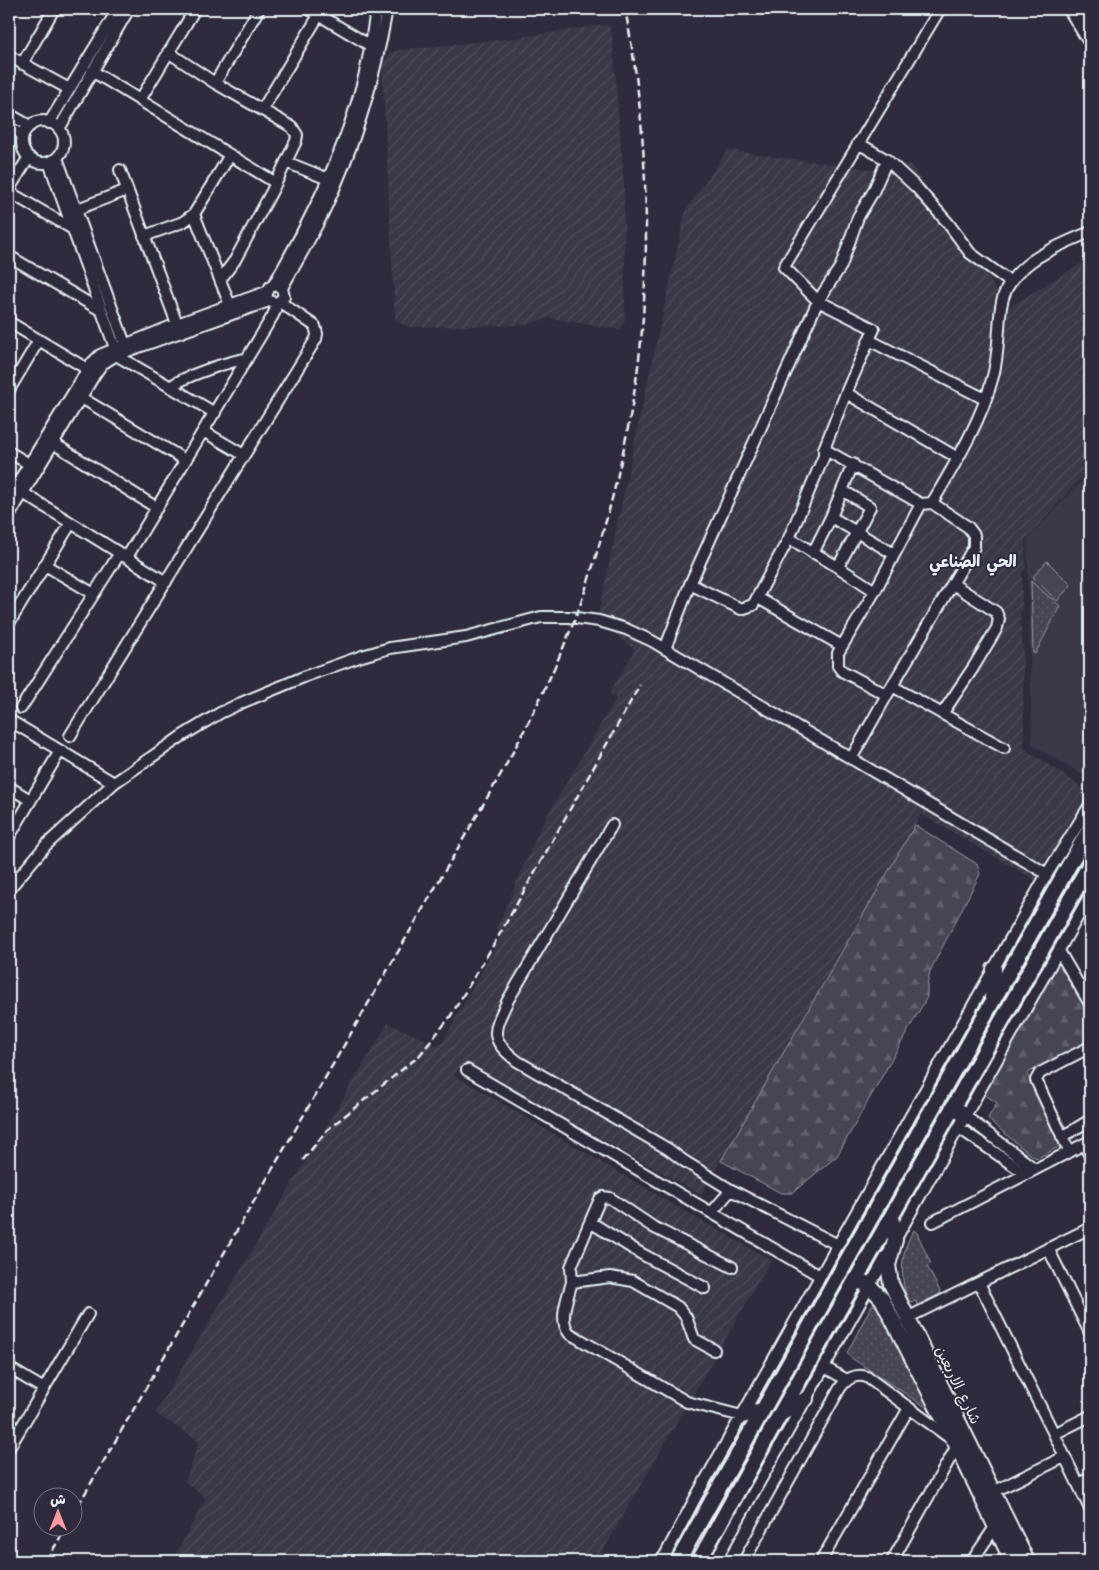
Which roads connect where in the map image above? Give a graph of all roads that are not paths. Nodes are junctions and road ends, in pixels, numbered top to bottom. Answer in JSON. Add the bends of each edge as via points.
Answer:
{"nodes":[{"id":1,"x":54,"y":9,"type":"edge"},
{"id":2,"x":118,"y":9,"type":"edge"},
{"id":3,"x":129,"y":9,"type":"edge"},
{"id":4,"x":195,"y":9,"type":"edge"},
{"id":5,"x":259,"y":9,"type":"edge"},
{"id":6,"x":309,"y":9,"type":"edge"},
{"id":7,"x":376,"y":9,"type":"edge"},
{"id":8,"x":387,"y":9,"type":"edge"},
{"id":9,"x":940,"y":9,"type":"edge"},
{"id":10,"x":1071,"y":9,"type":"edge"},
{"id":11,"x":319,"y":15,"type":"junction"},
{"id":12,"x":114,"y":24,"type":"junction"},
{"id":13,"x":1090,"y":40,"type":"edge"},
{"id":14,"x":370,"y":46,"type":"junction"},
{"id":15,"x":168,"y":52,"type":"junction"},
{"id":16,"x":9,"y":56,"type":"edge"},
{"id":17,"x":22,"y":64,"type":"junction"},
{"id":18,"x":92,"y":71,"type":"junction"},
{"id":19,"x":215,"y":83,"type":"junction"},
{"id":20,"x":69,"y":90,"type":"junction"},
{"id":21,"x":140,"y":100,"type":"junction"},
{"id":22,"x":262,"y":110,"type":"junction"},
{"id":23,"x":9,"y":114,"type":"edge"},
{"id":24,"x":356,"y":116,"type":"junction"},
{"id":25,"x":49,"y":123,"type":"junction"},
{"id":26,"x":9,"y":127,"type":"edge"},
{"id":27,"x":59,"y":129,"type":"junction"},
{"id":28,"x":26,"y":131,"type":"junction"},
{"id":29,"x":858,"y":143,"type":"junction"},
{"id":30,"x":230,"y":155,"type":"junction"},
{"id":31,"x":29,"y":157,"type":"junction"},
{"id":32,"x":53,"y":160,"type":"junction"},
{"id":33,"x":887,"y":160,"type":"junction"},
{"id":34,"x":286,"y":162,"type":"junction"},
{"id":35,"x":120,"y":170,"type":"dead end"},
{"id":36,"x":328,"y":179,"type":"junction"},
{"id":37,"x":276,"y":183,"type":"junction"},
{"id":38,"x":9,"y":190,"type":"edge"},
{"id":39,"x":127,"y":190,"type":"junction"},
{"id":40,"x":75,"y":210,"type":"junction"},
{"id":41,"x":194,"y":214,"type":"junction"},
{"id":42,"x":72,"y":228,"type":"junction"},
{"id":43,"x":1090,"y":232,"type":"edge"},
{"id":44,"x":144,"y":236,"type":"junction"},
{"id":45,"x":296,"y":253,"type":"junction"},
{"id":46,"x":9,"y":256,"type":"edge"},
{"id":47,"x":220,"y":280,"type":"junction"},
{"id":48,"x":1010,"y":282,"type":"junction"},
{"id":49,"x":274,"y":295,"type":"junction"},
{"id":50,"x":818,"y":300,"type":"junction"},
{"id":51,"x":230,"y":305,"type":"junction"},
{"id":52,"x":102,"y":311,"type":"junction"},
{"id":53,"x":9,"y":322,"type":"edge"},
{"id":54,"x":177,"y":324,"type":"junction"},
{"id":55,"x":39,"y":340,"type":"junction"},
{"id":56,"x":869,"y":340,"type":"junction"},
{"id":57,"x":119,"y":349,"type":"junction"},
{"id":58,"x":247,"y":359,"type":"junction"},
{"id":59,"x":87,"y":369,"type":"junction"},
{"id":60,"x":170,"y":387,"type":"junction"},
{"id":61,"x":9,"y":390,"type":"edge"},
{"id":62,"x":846,"y":393,"type":"junction"},
{"id":63,"x":80,"y":397,"type":"junction"},
{"id":64,"x":985,"y":399,"type":"junction"},
{"id":65,"x":215,"y":413,"type":"junction"},
{"id":66,"x":203,"y":431,"type":"junction"},
{"id":67,"x":53,"y":444,"type":"junction"},
{"id":68,"x":824,"y":449,"type":"junction"},
{"id":69,"x":9,"y":452,"type":"edge"},
{"id":70,"x":244,"y":455,"type":"junction"},
{"id":71,"x":958,"y":458,"type":"junction"},
{"id":72,"x":186,"y":460,"type":"junction"},
{"id":73,"x":29,"y":464,"type":"junction"},
{"id":74,"x":853,"y":464,"type":"junction"},
{"id":75,"x":842,"y":490,"type":"junction"},
{"id":76,"x":23,"y":493,"type":"junction"},
{"id":77,"x":9,"y":497,"type":"edge"},
{"id":78,"x":926,"y":504,"type":"junction"},
{"id":79,"x":157,"y":508,"type":"junction"},
{"id":80,"x":9,"y":516,"type":"edge"},
{"id":81,"x":831,"y":517,"type":"junction"},
{"id":82,"x":71,"y":523,"type":"junction"},
{"id":83,"x":857,"y":531,"type":"junction"},
{"id":84,"x":788,"y":538,"type":"junction"},
{"id":85,"x":814,"y":553,"type":"junction"},
{"id":86,"x":894,"y":554,"type":"junction"},
{"id":87,"x":124,"y":555,"type":"junction"},
{"id":88,"x":45,"y":565,"type":"junction"},
{"id":89,"x":838,"y":567,"type":"junction"},
{"id":90,"x":166,"y":582,"type":"junction"},
{"id":91,"x":690,"y":584,"type":"junction"},
{"id":92,"x":953,"y":584,"type":"junction"},
{"id":93,"x":874,"y":591,"type":"junction"},
{"id":94,"x":94,"y":594,"type":"junction"},
{"id":95,"x":758,"y":598,"type":"junction"},
{"id":96,"x":9,"y":623,"type":"edge"},
{"id":97,"x":842,"y":646,"type":"junction"},
{"id":98,"x":665,"y":649,"type":"junction"},
{"id":99,"x":889,"y":690,"type":"junction"},
{"id":100,"x":21,"y":708,"type":"dead end"},
{"id":101,"x":942,"y":714,"type":"junction"},
{"id":102,"x":9,"y":720,"type":"edge"},
{"id":103,"x":70,"y":736,"type":"dead end"},
{"id":104,"x":1004,"y":748,"type":"dead end"},
{"id":105,"x":60,"y":751,"type":"junction"},
{"id":106,"x":851,"y":759,"type":"junction"},
{"id":107,"x":114,"y":783,"type":"junction"},
{"id":108,"x":9,"y":787,"type":"edge"},
{"id":109,"x":30,"y":800,"type":"junction"},
{"id":110,"x":1090,"y":805,"type":"edge"},
{"id":111,"x":612,"y":825,"type":"dead end"},
{"id":112,"x":1090,"y":828,"type":"edge"},
{"id":113,"x":9,"y":837,"type":"edge"},
{"id":114,"x":1090,"y":864,"type":"edge"},
{"id":115,"x":1047,"y":874,"type":"junction"},
{"id":116,"x":9,"y":889,"type":"edge"},
{"id":117,"x":1090,"y":895,"type":"edge"},
{"id":118,"x":1059,"y":951,"type":"junction"},
{"id":119,"x":994,"y":969,"type":"junction"},
{"id":120,"x":991,"y":1002,"type":"junction"},
{"id":121,"x":1090,"y":1004,"type":"edge"},
{"id":122,"x":1090,"y":1047,"type":"edge"},
{"id":123,"x":467,"y":1070,"type":"dead end"},
{"id":124,"x":954,"y":1106,"type":"junction"},
{"id":125,"x":1090,"y":1120,"type":"edge"},
{"id":126,"x":962,"y":1122,"type":"junction"},
{"id":127,"x":1062,"y":1137,"type":"junction"},
{"id":128,"x":1087,"y":1142,"type":"edge"},
{"id":129,"x":1069,"y":1151,"type":"junction"},
{"id":130,"x":1090,"y":1156,"type":"edge"},
{"id":131,"x":1031,"y":1171,"type":"junction"},
{"id":132,"x":731,"y":1190,"type":"junction"},
{"id":133,"x":712,"y":1212,"type":"junction"},
{"id":134,"x":892,"y":1216,"type":"junction"},
{"id":135,"x":590,"y":1222,"type":"junction"},
{"id":136,"x":933,"y":1222,"type":"dead end"},
{"id":137,"x":1090,"y":1228,"type":"edge"},
{"id":138,"x":895,"y":1240,"type":"junction"},
{"id":139,"x":838,"y":1245,"type":"junction"},
{"id":140,"x":1048,"y":1248,"type":"junction"},
{"id":141,"x":732,"y":1267,"type":"dead end"},
{"id":142,"x":820,"y":1276,"type":"junction"},
{"id":143,"x":572,"y":1282,"type":"junction"},
{"id":144,"x":855,"y":1282,"type":"junction"},
{"id":145,"x":979,"y":1283,"type":"junction"},
{"id":146,"x":870,"y":1286,"type":"junction"},
{"id":147,"x":705,"y":1288,"type":"dead end"},
{"id":148,"x":88,"y":1314,"type":"dead end"},
{"id":149,"x":907,"y":1318,"type":"junction"},
{"id":150,"x":1090,"y":1333,"type":"edge"},
{"id":151,"x":714,"y":1350,"type":"dead end"},
{"id":152,"x":824,"y":1367,"type":"junction"},
{"id":153,"x":9,"y":1368,"type":"edge"},
{"id":154,"x":847,"y":1380,"type":"junction"},
{"id":155,"x":44,"y":1389,"type":"junction"},
{"id":156,"x":806,"y":1399,"type":"junction"},
{"id":157,"x":909,"y":1408,"type":"junction"},
{"id":158,"x":762,"y":1410,"type":"junction"},
{"id":159,"x":742,"y":1416,"type":"junction"},
{"id":160,"x":778,"y":1416,"type":"junction"},
{"id":161,"x":1090,"y":1416,"type":"edge"},
{"id":162,"x":1054,"y":1434,"type":"junction"},
{"id":163,"x":961,"y":1446,"type":"junction"},
{"id":164,"x":9,"y":1448,"type":"edge"},
{"id":165,"x":1064,"y":1457,"type":"junction"},
{"id":166,"x":1090,"y":1478,"type":"edge"},
{"id":167,"x":1078,"y":1484,"type":"junction"},
{"id":168,"x":993,"y":1492,"type":"junction"},
{"id":169,"x":1090,"y":1509,"type":"edge"},
{"id":170,"x":995,"y":1527,"type":"junction"},
{"id":171,"x":663,"y":1561,"type":"edge"},
{"id":172,"x":678,"y":1561,"type":"edge"},
{"id":173,"x":699,"y":1561,"type":"edge"},
{"id":174,"x":715,"y":1561,"type":"edge"},
{"id":175,"x":744,"y":1561,"type":"edge"},
{"id":176,"x":821,"y":1561,"type":"edge"},
{"id":177,"x":892,"y":1561,"type":"edge"},
{"id":178,"x":972,"y":1561,"type":"edge"},
{"id":179,"x":1012,"y":1561,"type":"edge"},
{"id":180,"x":1027,"y":1561,"type":"edge"}],
"edges":[{"from":1,"to":17,"type":"street"},
{"from":2,"to":12,"type":"street"},
{"from":3,"to":12,"type":"street"},
{"from":4,"to":15,"type":"street"},
{"from":5,"to":19,"type":"street"},
{"from":6,"to":11,"type":"street"},
{"from":7,"to":14,"type":"street"},
{"from":8,"to":24,"type":"street","via":[[374,71]]},
{"from":9,"to":29,"type":"street"},
{"from":10,"to":13,"type":"main road"},
{"from":11,"to":14,"type":"street"},
{"from":11,"to":22,"type":"street"},
{"from":12,"to":18,"type":"street"},
{"from":12,"to":20,"type":"street"},
{"from":14,"to":24,"type":"street"},
{"from":15,"to":19,"type":"street"},
{"from":15,"to":21,"type":"street"},
{"from":16,"to":17,"type":"street"},
{"from":17,"to":20,"type":"street"},
{"from":18,"to":21,"type":"street"},
{"from":18,"to":27,"type":"street"},
{"from":19,"to":22,"type":"street"},
{"from":20,"to":25,"type":"street"},
{"from":21,"to":30,"type":"street"},
{"from":22,"to":34,"type":"street","via":[[296,132],[297,138]]},
{"from":23,"to":28,"type":"street"},
{"from":24,"to":36,"type":"street"},
{"from":24,"to":45,"type":"street","via":[[348,155],[332,192]]},
{"from":25,"to":27,"type":"street"},
{"from":25,"to":28,"type":"street","via":[[41,122]]},
{"from":26,"to":28,"type":"street"},
{"from":27,"to":32,"type":"street","via":[[63,146]]},
{"from":28,"to":31,"type":"street","via":[[22,145]]},
{"from":29,"to":33,"type":"street"},
{"from":29,"to":50,"type":"street","via":[[784,267]]},
{"from":30,"to":37,"type":"street"},
{"from":30,"to":41,"type":"street"},
{"from":31,"to":32,"type":"street","via":[[36,162]]},
{"from":31,"to":38,"type":"street"},
{"from":32,"to":40,"type":"street"},
{"from":32,"to":42,"type":"street"},
{"from":33,"to":48,"type":"street","via":[[917,188],[970,253]]},
{"from":33,"to":50,"type":"street","via":[[858,217],[841,266]]},
{"from":34,"to":36,"type":"street"},
{"from":34,"to":37,"type":"street"},
{"from":35,"to":39,"type":"street"},
{"from":36,"to":45,"type":"street"},
{"from":37,"to":47,"type":"street","via":[[235,260]]},
{"from":38,"to":42,"type":"street"},
{"from":39,"to":40,"type":"street"},
{"from":39,"to":44,"type":"street"},
{"from":40,"to":57,"type":"street"},
{"from":41,"to":44,"type":"street","via":[[183,222]]},
{"from":41,"to":47,"type":"street"},
{"from":42,"to":52,"type":"street"},
{"from":43,"to":48,"type":"street","via":[[1032,261]]},
{"from":44,"to":54,"type":"street"},
{"from":45,"to":49,"type":"street"},
{"from":46,"to":52,"type":"street"},
{"from":47,"to":51,"type":"street"},
{"from":48,"to":64,"type":"street","via":[[1001,304],[993,375]]},
{"from":49,"to":51,"type":"street"},
{"from":49,"to":57,"type":"street","via":[[160,341]]},
{"from":49,"to":58,"type":"street","via":[[274,314]]},
{"from":49,"to":70,"type":"street","via":[[313,324],[317,336]]},
{"from":50,"to":56,"type":"street","via":[[874,329]]},
{"from":50,"to":91,"type":"street"},
{"from":51,"to":54,"type":"street"},
{"from":52,"to":57,"type":"street"},
{"from":53,"to":55,"type":"street"},
{"from":54,"to":57,"type":"street"},
{"from":55,"to":59,"type":"street"},
{"from":55,"to":61,"type":"street"},
{"from":56,"to":62,"type":"street"},
{"from":56,"to":64,"type":"street"},
{"from":57,"to":59,"type":"street","via":[[100,355]]},
{"from":57,"to":60,"type":"street"},
{"from":57,"to":63,"type":"street","via":[[98,369]]},
{"from":58,"to":60,"type":"street","via":[[234,361]]},
{"from":58,"to":65,"type":"street"},
{"from":59,"to":73,"type":"street"},
{"from":60,"to":65,"type":"street"},
{"from":62,"to":68,"type":"street"},
{"from":62,"to":71,"type":"street"},
{"from":63,"to":67,"type":"street"},
{"from":63,"to":72,"type":"street"},
{"from":64,"to":71,"type":"street"},
{"from":65,"to":66,"type":"street"},
{"from":66,"to":70,"type":"street"},
{"from":66,"to":72,"type":"street"},
{"from":67,"to":76,"type":"street"},
{"from":67,"to":79,"type":"street"},
{"from":68,"to":74,"type":"street"},
{"from":68,"to":84,"type":"street","via":[[824,456]]},
{"from":69,"to":73,"type":"street"},
{"from":70,"to":90,"type":"street"},
{"from":71,"to":78,"type":"street"},
{"from":72,"to":79,"type":"street"},
{"from":73,"to":77,"type":"street"},
{"from":74,"to":75,"type":"street"},
{"from":74,"to":78,"type":"street"},
{"from":75,"to":81,"type":"street"},
{"from":75,"to":83,"type":"street","via":[[870,507]]},
{"from":76,"to":80,"type":"street"},
{"from":76,"to":82,"type":"street"},
{"from":78,"to":86,"type":"street"},
{"from":78,"to":92,"type":"street","via":[[968,527],[975,538],[971,555]]},
{"from":79,"to":87,"type":"street"},
{"from":81,"to":83,"type":"street"},
{"from":81,"to":85,"type":"street"},
{"from":82,"to":87,"type":"street"},
{"from":82,"to":88,"type":"street"},
{"from":83,"to":86,"type":"street"},
{"from":83,"to":89,"type":"street"},
{"from":84,"to":85,"type":"street"},
{"from":84,"to":95,"type":"street"},
{"from":85,"to":89,"type":"street"},
{"from":86,"to":93,"type":"street"},
{"from":87,"to":90,"type":"street"},
{"from":87,"to":94,"type":"street"},
{"from":88,"to":94,"type":"street"},
{"from":88,"to":96,"type":"street"},
{"from":89,"to":93,"type":"street"},
{"from":90,"to":103,"type":"street"},
{"from":91,"to":95,"type":"street","via":[[741,609],[753,605]]},
{"from":91,"to":98,"type":"street"},
{"from":92,"to":99,"type":"street"},
{"from":92,"to":101,"type":"street","via":[[996,612],[999,619],[974,668]]},
{"from":93,"to":97,"type":"street"},
{"from":94,"to":100,"type":"street"},
{"from":95,"to":97,"type":"street"},
{"from":97,"to":99,"type":"street","via":[[837,657],[840,669]]},
{"from":98,"to":106,"type":"street"},
{"from":98,"to":107,"type":"street","via":[[626,629],[569,617],[541,617],[466,637],[390,648],[327,668],[241,703],[189,732]]},
{"from":99,"to":101,"type":"street"},
{"from":99,"to":106,"type":"street"},
{"from":101,"to":104,"type":"street"},
{"from":102,"to":105,"type":"street"},
{"from":105,"to":107,"type":"street"},
{"from":105,"to":109,"type":"street"},
{"from":106,"to":115,"type":"street"},
{"from":107,"to":116,"type":"street","via":[[46,844]]},
{"from":108,"to":109,"type":"street"},
{"from":109,"to":113,"type":"street"},
{"from":110,"to":115,"type":"street"},
{"from":111,"to":132,"type":"street","via":[[508,1000],[496,1025],[496,1038],[503,1050],[517,1061],[668,1148]]},
{"from":112,"to":120,"type":"main road"},
{"from":114,"to":124,"type":"main road"},
{"from":115,"to":119,"type":"street"},
{"from":117,"to":118,"type":"street"},
{"from":118,"to":121,"type":"street"},
{"from":118,"to":126,"type":"street"},
{"from":119,"to":120,"type":"main road"},
{"from":119,"to":139,"type":"street"},
{"from":120,"to":158,"type":"main road"},
{"from":122,"to":127,"type":"street","via":[[1040,1073],[1036,1080]]},
{"from":123,"to":133,"type":"street"},
{"from":124,"to":126,"type":"main road"},
{"from":124,"to":134,"type":"main road"},
{"from":125,"to":127,"type":"street"},
{"from":126,"to":131,"type":"street"},
{"from":126,"to":138,"type":"street"},
{"from":127,"to":129,"type":"street"},
{"from":128,"to":129,"type":"street"},
{"from":128,"to":130,"type":"street"},
{"from":129,"to":131,"type":"street"},
{"from":131,"to":136,"type":"street"},
{"from":132,"to":133,"type":"street"},
{"from":132,"to":139,"type":"street"},
{"from":133,"to":142,"type":"street"},
{"from":134,"to":138,"type":"main road","name":"شارع الاربعين"},
{"from":134,"to":144,"type":"main road"},
{"from":135,"to":141,"type":"street","via":[[600,1198],[610,1198],[653,1227]]},
{"from":135,"to":143,"type":"street","via":[[571,1267]]},
{"from":135,"to":147,"type":"street"},
{"from":137,"to":140,"type":"street"},
{"from":138,"to":146,"type":"street"},
{"from":138,"to":149,"type":"main road","name":"شارع الاربعين","via":[[889,1275]]},
{"from":139,"to":142,"type":"street"},
{"from":140,"to":145,"type":"street"},
{"from":140,"to":150,"type":"street"},
{"from":142,"to":159,"type":"street"},
{"from":143,"to":151,"type":"street","via":[[610,1277],[633,1281],[678,1307],[686,1317],[694,1339]]},
{"from":143,"to":159,"type":"street","via":[[564,1317],[569,1334],[684,1401]]},
{"from":144,"to":146,"type":"main road"},
{"from":144,"to":160,"type":"main road"},
{"from":145,"to":149,"type":"street"},
{"from":145,"to":162,"type":"street"},
{"from":146,"to":152,"type":"street"},
{"from":146,"to":163,"type":"main road","name":"شارع الاربعين","via":[[882,1299]]},
{"from":148,"to":155,"type":"street"},
{"from":149,"to":163,"type":"main road","name":"شارع الاربعين"},
{"from":152,"to":154,"type":"street"},
{"from":152,"to":156,"type":"street"},
{"from":153,"to":155,"type":"street"},
{"from":154,"to":157,"type":"street","via":[[864,1376]]},
{"from":154,"to":175,"type":"street"},
{"from":155,"to":164,"type":"street"},
{"from":156,"to":160,"type":"main road"},
{"from":156,"to":174,"type":"street"},
{"from":157,"to":163,"type":"street"},
{"from":157,"to":176,"type":"street"},
{"from":158,"to":159,"type":"main road"},
{"from":158,"to":172,"type":"main road"},
{"from":159,"to":171,"type":"street"},
{"from":160,"to":173,"type":"main road"},
{"from":161,"to":162,"type":"street"},
{"from":162,"to":165,"type":"street"},
{"from":163,"to":168,"type":"main road","name":"شارع الاربعين"},
{"from":163,"to":170,"type":"main road","name":"شارع الاربعين"},
{"from":163,"to":177,"type":"street"},
{"from":165,"to":167,"type":"street"},
{"from":165,"to":168,"type":"street"},
{"from":166,"to":167,"type":"street"},
{"from":167,"to":169,"type":"street"},
{"from":168,"to":180,"type":"main road","name":"شارع الاربعين"},
{"from":170,"to":178,"type":"street"},
{"from":170,"to":179,"type":"main road","name":"شارع الاربعين"}]}
